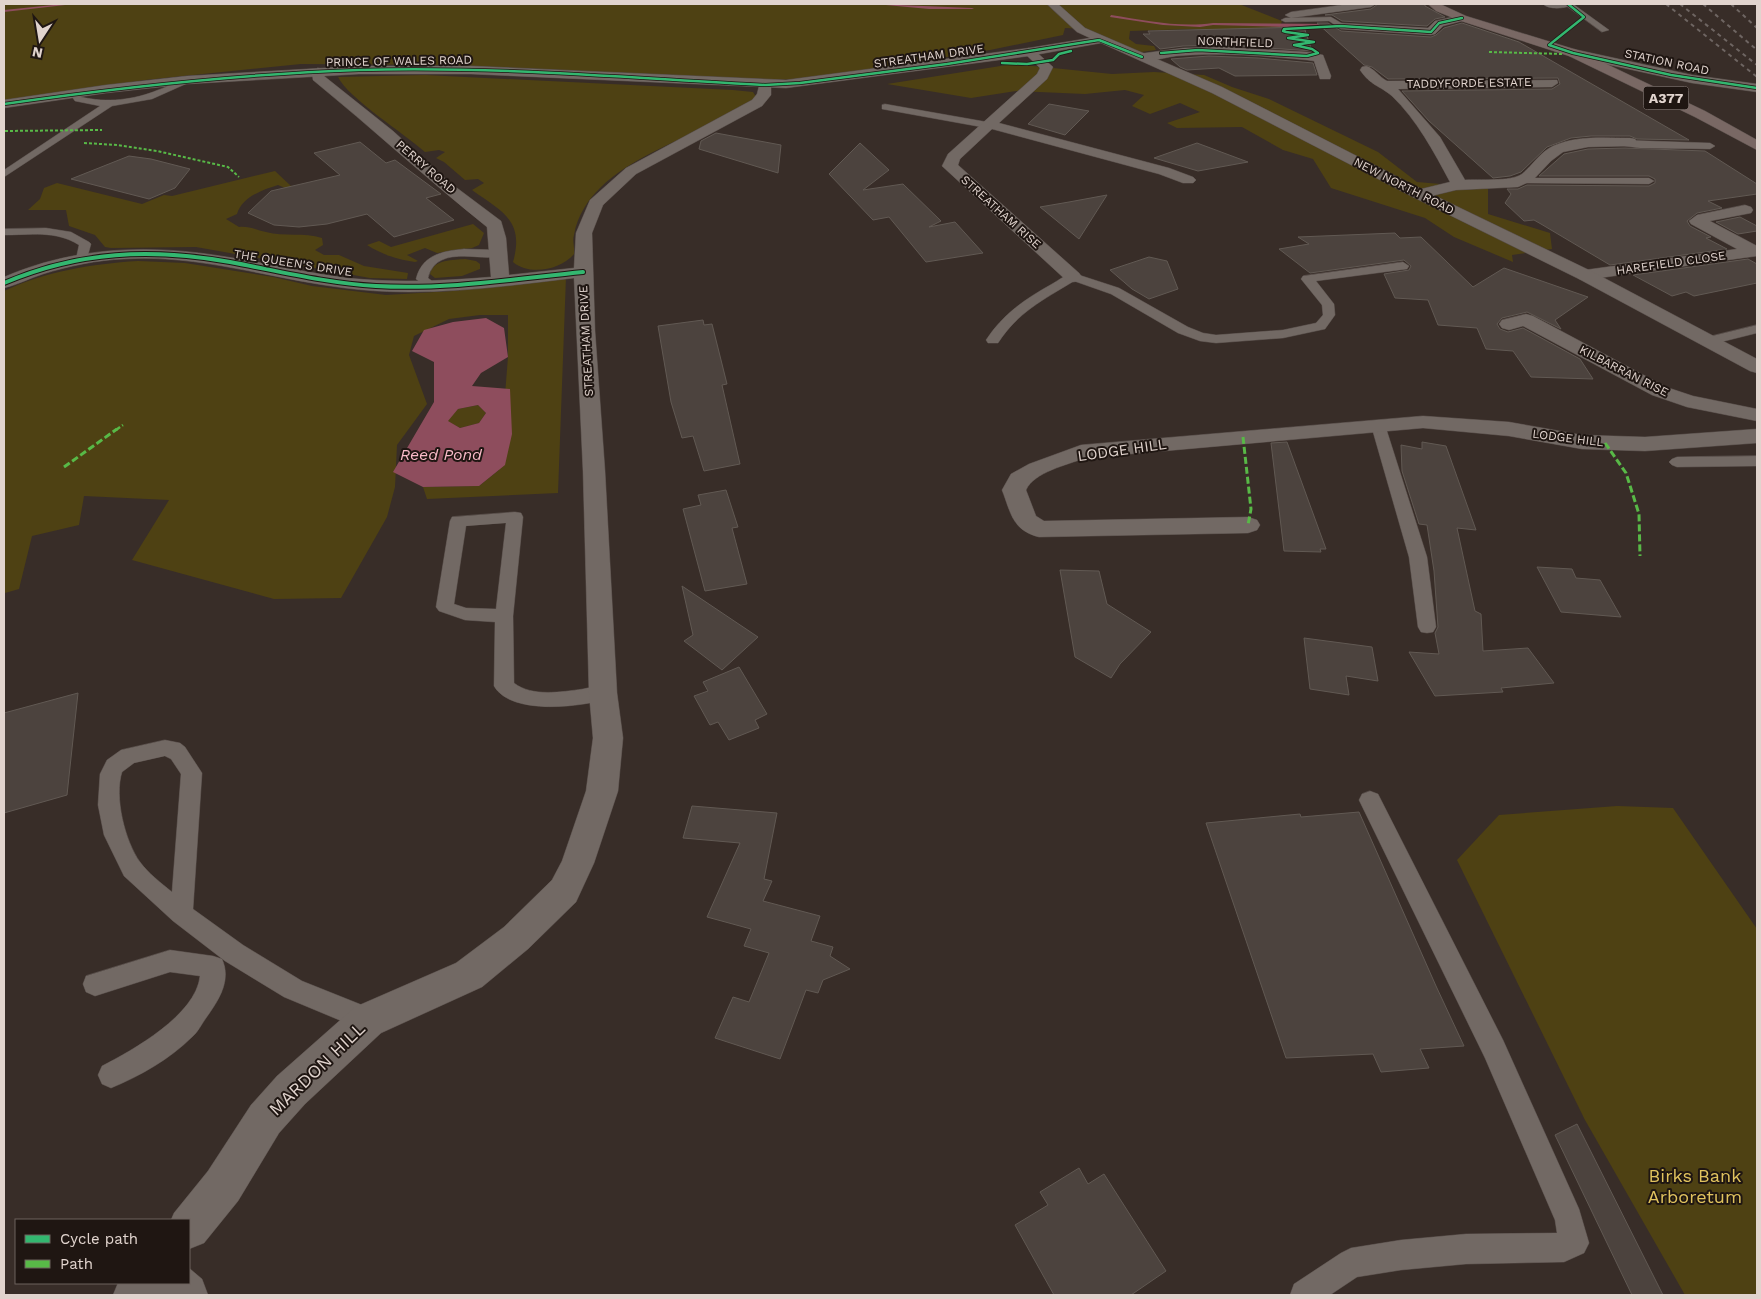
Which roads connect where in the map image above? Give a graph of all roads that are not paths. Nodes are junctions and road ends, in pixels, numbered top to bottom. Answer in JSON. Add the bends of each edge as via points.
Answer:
{"nodes":[{"id":1,"x":1052,"y":4,"type":"edge"},
{"id":2,"x":1371,"y":4,"type":"edge"},
{"id":3,"x":1433,"y":4,"type":"edge"},
{"id":4,"x":1548,"y":4,"type":"edge"},
{"id":5,"x":1568,"y":4,"type":"edge"},
{"id":6,"x":1288,"y":17,"type":"joint"},
{"id":7,"x":1462,"y":18,"type":"junction"},
{"id":8,"x":1342,"y":27,"type":"joint"},
{"id":9,"x":1605,"y":30,"type":"dead end"},
{"id":10,"x":1100,"y":40,"type":"junction"},
{"id":11,"x":1029,"y":52,"type":"junction"},
{"id":12,"x":1573,"y":54,"type":"junction"},
{"id":13,"x":1142,"y":57,"type":"junction"},
{"id":14,"x":1366,"y":70,"type":"dead end"},
{"id":15,"x":318,"y":72,"type":"junction"},
{"id":16,"x":1325,"y":76,"type":"dead end"},
{"id":17,"x":1692,"y":79,"type":"junction"},
{"id":18,"x":187,"y":80,"type":"junction"},
{"id":19,"x":1552,"y":82,"type":"dead end"},
{"id":20,"x":765,"y":85,"type":"junction"},
{"id":21,"x":1386,"y":85,"type":"junction"},
{"id":22,"x":1757,"y":88,"type":"edge"},
{"id":23,"x":1650,"y":90,"type":"junction"},
{"id":24,"x":75,"y":94,"type":"junction"},
{"id":25,"x":110,"y":103,"type":"junction"},
{"id":26,"x":4,"y":104,"type":"edge"},
{"id":27,"x":885,"y":107,"type":"dead end"},
{"id":28,"x":988,"y":125,"type":"junction"},
{"id":29,"x":1625,"y":143,"type":"joint"},
{"id":30,"x":1710,"y":146,"type":"dead end"},
{"id":31,"x":1757,"y":146,"type":"edge"},
{"id":32,"x":1181,"y":167,"type":"dead end"},
{"id":33,"x":1164,"y":171,"type":"junction"},
{"id":34,"x":4,"y":174,"type":"edge"},
{"id":35,"x":1188,"y":180,"type":"dead end"},
{"id":36,"x":1521,"y":181,"type":"junction"},
{"id":37,"x":1649,"y":181,"type":"dead end"},
{"id":38,"x":1456,"y":184,"type":"junction"},
{"id":39,"x":1419,"y":194,"type":"junction"},
{"id":40,"x":1745,"y":210,"type":"dead end"},
{"id":41,"x":4,"y":232,"type":"edge"},
{"id":42,"x":1755,"y":251,"type":"edge"},
{"id":43,"x":498,"y":254,"type":"junction"},
{"id":44,"x":82,"y":259,"type":"junction"},
{"id":45,"x":1403,"y":266,"type":"dead end"},
{"id":46,"x":583,"y":272,"type":"junction"},
{"id":47,"x":1585,"y":275,"type":"junction"},
{"id":48,"x":1073,"y":277,"type":"junction"},
{"id":49,"x":501,"y":281,"type":"junction"},
{"id":50,"x":4,"y":283,"type":"edge"},
{"id":51,"x":434,"y":287,"type":"junction"},
{"id":52,"x":1523,"y":320,"type":"dead end"},
{"id":53,"x":1757,"y":328,"type":"edge"},
{"id":54,"x":993,"y":340,"type":"dead end"},
{"id":55,"x":1709,"y":341,"type":"junction"},
{"id":56,"x":1757,"y":367,"type":"edge"},
{"id":57,"x":1757,"y":415,"type":"edge"},
{"id":58,"x":1378,"y":425,"type":"junction"},
{"id":59,"x":1757,"y":436,"type":"edge"},
{"id":60,"x":1757,"y":461,"type":"edge"},
{"id":61,"x":1677,"y":462,"type":"dead end"},
{"id":62,"x":1248,"y":524,"type":"dead end"},
{"id":63,"x":504,"y":616,"type":"junction"},
{"id":64,"x":1427,"y":627,"type":"dead end"},
{"id":65,"x":603,"y":693,"type":"junction"},
{"id":66,"x":602,"y":791,"type":"joint"},
{"id":67,"x":1370,"y":800,"type":"dead end"},
{"id":68,"x":181,"y":914,"type":"junction"},
{"id":69,"x":234,"y":953,"type":"junction"},
{"id":70,"x":213,"y":967,"type":"junction"},
{"id":71,"x":95,"y":984,"type":"dead end"},
{"id":72,"x":368,"y":1020,"type":"junction"},
{"id":73,"x":111,"y":1075,"type":"dead end"},
{"id":74,"x":190,"y":1227,"type":"edge"},
{"id":75,"x":143,"y":1284,"type":"edge"},
{"id":76,"x":174,"y":1284,"type":"edge"},
{"id":77,"x":135,"y":1295,"type":"edge"},
{"id":78,"x":186,"y":1295,"type":"edge"},
{"id":79,"x":1304,"y":1295,"type":"edge"}],
"edges":[{"from":1,"to":10,"type":"street","name":"NEW NORTH ROAD","via":[[1081,30]]},
{"from":2,"to":6,"type":"street"},
{"from":3,"to":7,"type":"highway","number":"A377"},
{"from":4,"to":5,"type":"street"},
{"from":5,"to":9,"type":"lane"},
{"from":6,"to":8,"type":"lane","via":[[1331,19]]},
{"from":7,"to":8,"type":"street","via":[[1439,23],[1431,32]]},
{"from":7,"to":12,"type":"highway","number":"A377"},
{"from":10,"to":11,"type":"street","name":"STREATHAM DRIVE"},
{"from":10,"to":13,"type":"street","name":"NEW NORTH ROAD"},
{"from":11,"to":20,"type":"street","name":"STREATHAM DRIVE"},
{"from":11,"to":28,"type":"street","name":"STREATHAM RISE","via":[[1047,67],[1042,76]]},
{"from":12,"to":17,"type":"street","name":"STATION ROAD"},
{"from":12,"to":23,"type":"highway","number":"A377"},
{"from":13,"to":16,"type":"street","name":"NORTHFIELD","via":[[1198,50],[1307,56],[1319,58]]},
{"from":13,"to":39,"type":"street","name":"NEW NORTH ROAD","via":[[1217,90]]},
{"from":14,"to":21,"type":"street","name":"TADDYFORDE ESTATE","via":[[1374,80]]},
{"from":15,"to":18,"type":"street","name":"PRINCE OF WALES ROAD"},
{"from":15,"to":20,"type":"street","name":"PRINCE OF WALES ROAD","via":[[472,70]]},
{"from":15,"to":43,"type":"street","name":"PERRY ROAD","via":[[318,77],[495,225]]},
{"from":17,"to":22,"type":"street","name":"STATION ROAD"},
{"from":17,"to":23,"type":"street","via":[[1679,86]]},
{"from":18,"to":24,"type":"street","name":"PRINCE OF WALES ROAD"},
{"from":18,"to":25,"type":"lane","via":[[158,95]]},
{"from":19,"to":21,"type":"street","name":"TADDYFORDE ESTATE"},
{"from":20,"to":46,"type":"street","name":"STREATHAM DRIVE","via":[[764,95],[757,103],[631,171],[607,191],[596,203],[584,233]]},
{"from":21,"to":38,"type":"street","name":"TADDYFORDE ESTATE","via":[[1435,140],[1458,182]]},
{"from":23,"to":31,"type":"highway","number":"A377"},
{"from":24,"to":25,"type":"lane","via":[[84,101]]},
{"from":24,"to":26,"type":"street","name":"PRINCE OF WALES ROAD"},
{"from":25,"to":34,"type":"lane"},
{"from":27,"to":28,"type":"lane"},
{"from":28,"to":33,"type":"street"},
{"from":28,"to":48,"type":"street","name":"STREATHAM RISE","via":[[953,157],[950,166]]},
{"from":29,"to":30,"type":"lane"},
{"from":29,"to":36,"type":"street","via":[[1560,147]]},
{"from":32,"to":33,"type":"street"},
{"from":33,"to":35,"type":"street"},
{"from":36,"to":37,"type":"lane"},
{"from":36,"to":38,"type":"street"},
{"from":38,"to":39,"type":"street"},
{"from":39,"to":47,"type":"street","name":"NEW NORTH ROAD"},
{"from":40,"to":42,"type":"street","via":[[1697,221]]},
{"from":41,"to":44,"type":"lane","via":[[59,232],[78,238],[85,244]]},
{"from":42,"to":47,"type":"street","name":"HAREFIELD CLOSE"},
{"from":43,"to":49,"type":"street","name":"PERRY ROAD"},
{"from":43,"to":51,"type":"lane","via":[[463,253],[429,262],[422,271],[422,279]]},
{"from":44,"to":50,"type":"street","name":"THE QUEEN'S DRIVE"},
{"from":44,"to":51,"type":"street","name":"THE QUEEN'S DRIVE","via":[[162,254],[366,285]]},
{"from":45,"to":48,"type":"lane","via":[[1307,279],[1328,304],[1329,315],[1320,326],[1283,334],[1216,339],[1183,330],[1115,291]]},
{"from":46,"to":49,"type":"street","name":"THE QUEEN'S DRIVE"},
{"from":46,"to":65,"type":"street","name":"STREATHAM DRIVE"},
{"from":47,"to":55,"type":"street","name":"NEW NORTH ROAD"},
{"from":48,"to":54,"type":"lane","via":[[1011,316]]},
{"from":49,"to":51,"type":"street","name":"THE QUEEN'S DRIVE"},
{"from":52,"to":57,"type":"street","name":"KILBARRAN RISE","via":[[1659,391],[1687,401]]},
{"from":53,"to":55,"type":"lane"},
{"from":55,"to":56,"type":"street","name":"NEW NORTH ROAD"},
{"from":58,"to":59,"type":"street","name":"LODGE HILL","via":[[1423,422],[1509,430],[1582,442],[1645,444]]},
{"from":58,"to":62,"type":"street","name":"LODGE HILL","via":[[1081,452],[1019,479],[1014,490],[1025,520],[1039,529]]},
{"from":58,"to":64,"type":"lane","via":[[1418,557]]},
{"from":60,"to":61,"type":"lane"},
{"from":63,"to":63,"type":"lane","via":[[515,517],[458,521],[445,607],[465,614]]},
{"from":63,"to":65,"type":"lane","via":[[504,686],[510,692],[540,698]]},
{"from":65,"to":66,"type":"street","name":"STREATHAM DRIVE","via":[[608,738]]},
{"from":66,"to":72,"type":"street","name":"MARDON HILL","via":[[578,864],[564,891],[516,938],[469,975]]},
{"from":67,"to":79,"type":"lane","via":[[1494,1049],[1569,1219],[1574,1243],[1564,1247],[1466,1249],[1351,1263]]},
{"from":68,"to":68,"type":"lane","via":[[132,869],[115,835],[109,805],[108,785],[114,766],[128,756],[164,748],[178,753],[192,773]]},
{"from":68,"to":69,"type":"lane"},
{"from":69,"to":70,"type":"lane"},
{"from":69,"to":72,"type":"lane","via":[[293,990]]},
{"from":70,"to":71,"type":"lane","via":[[170,961]]},
{"from":70,"to":73,"type":"lane","via":[[211,990],[184,1028],[144,1058]]},
{"from":72,"to":74,"type":"street","name":"MARDON HILL","via":[[291,1090],[265,1119],[223,1186]]},
{"from":75,"to":77,"type":"street"},
{"from":76,"to":78,"type":"street"}]}
